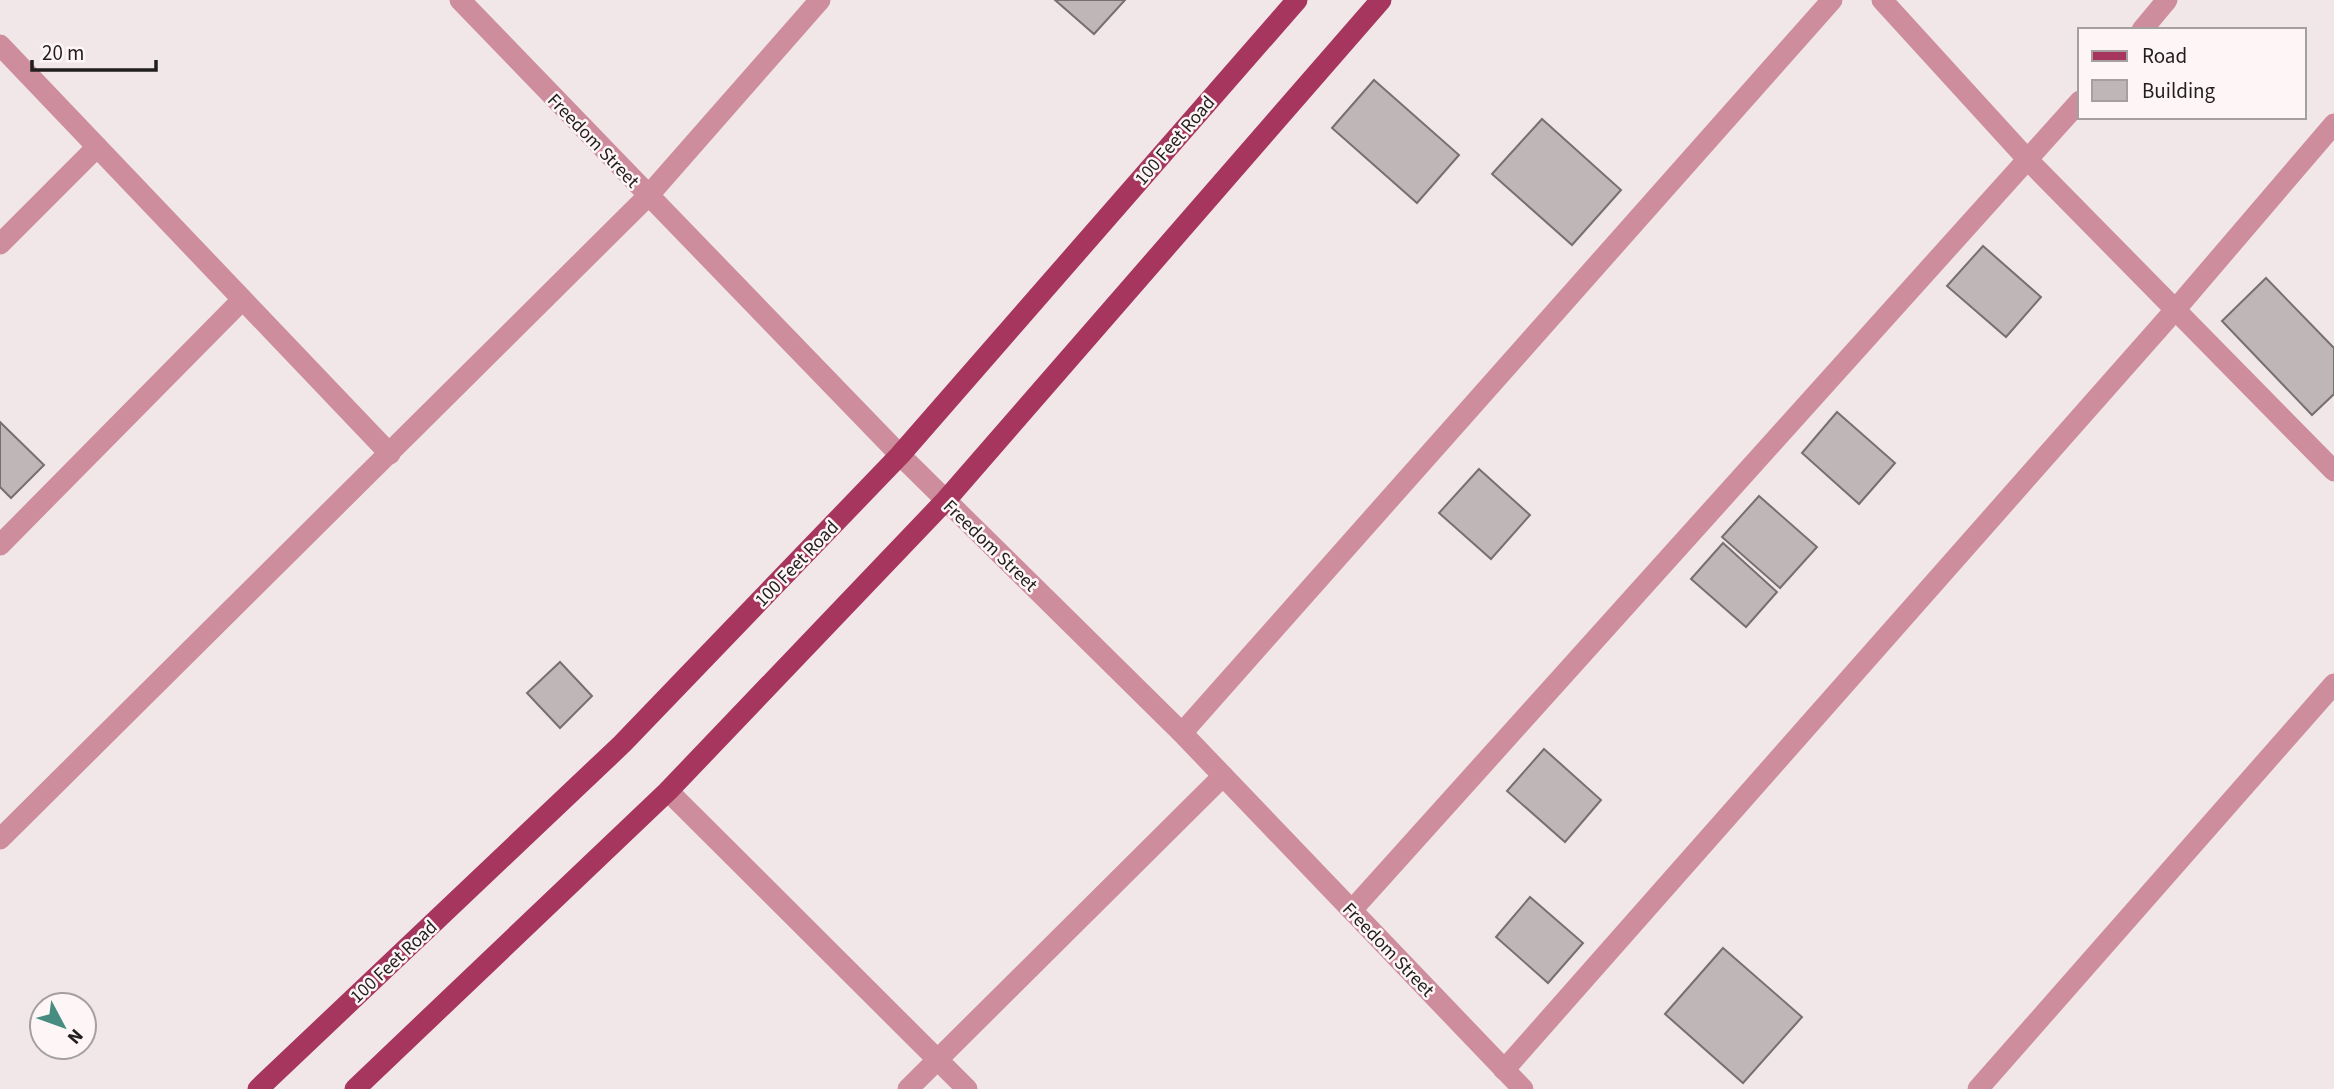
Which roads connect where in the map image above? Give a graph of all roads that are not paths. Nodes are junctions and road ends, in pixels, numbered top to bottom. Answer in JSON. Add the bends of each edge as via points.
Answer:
{"nodes":[{"id":1,"x":820,"y":0,"type":"edge"},
{"id":2,"x":1297,"y":0,"type":"edge"},
{"id":3,"x":1381,"y":0,"type":"edge"},
{"id":4,"x":1832,"y":0,"type":"edge"},
{"id":5,"x":1882,"y":0,"type":"edge"},
{"id":6,"x":2167,"y":0,"type":"edge"},
{"id":7,"x":471,"y":4,"type":"edge"},
{"id":8,"x":2144,"y":28,"type":"edge"},
{"id":9,"x":0,"y":45,"type":"edge"},
{"id":10,"x":2078,"y":103,"type":"edge"},
{"id":11,"x":2334,"y":124,"type":"edge"},
{"id":12,"x":97,"y":147,"type":"junction"},
{"id":13,"x":2029,"y":161,"type":"junction"},
{"id":14,"x":648,"y":196,"type":"junction"},
{"id":15,"x":0,"y":244,"type":"edge"},
{"id":16,"x":242,"y":300,"type":"junction"},
{"id":17,"x":2175,"y":310,"type":"junction"},
{"id":18,"x":390,"y":454,"type":"junction"},
{"id":19,"x":900,"y":455,"type":"junction"},
{"id":20,"x":2334,"y":471,"type":"edge"},
{"id":21,"x":946,"y":500,"type":"junction"},
{"id":22,"x":0,"y":545,"type":"edge"},
{"id":23,"x":2334,"y":684,"type":"edge"},
{"id":24,"x":1182,"y":733,"type":"junction"},
{"id":25,"x":1223,"y":776,"type":"junction"},
{"id":26,"x":668,"y":790,"type":"junction"},
{"id":27,"x":0,"y":839,"type":"edge"},
{"id":28,"x":1352,"y":910,"type":"junction"},
{"id":29,"x":938,"y":1060,"type":"junction"},
{"id":30,"x":1504,"y":1070,"type":"junction"},
{"id":31,"x":258,"y":1089,"type":"edge"},
{"id":32,"x":355,"y":1089,"type":"edge"},
{"id":33,"x":908,"y":1089,"type":"edge"},
{"id":34,"x":967,"y":1089,"type":"edge"},
{"id":35,"x":1523,"y":1089,"type":"edge"},
{"id":36,"x":1978,"y":1089,"type":"edge"}],
"edges":[{"from":1,"to":14,"type":"street"},
{"from":2,"to":19,"type":"main road","name":"100 Feet Road"},
{"from":3,"to":21,"type":"main road"},
{"from":4,"to":24,"type":"street"},
{"from":5,"to":13,"type":"street"},
{"from":6,"to":8,"type":"street"},
{"from":7,"to":14,"type":"street","name":"Freedom Street"},
{"from":9,"to":12,"type":"street"},
{"from":10,"to":13,"type":"street"},
{"from":11,"to":17,"type":"street"},
{"from":12,"to":15,"type":"street"},
{"from":12,"to":16,"type":"street"},
{"from":13,"to":17,"type":"street"},
{"from":13,"to":28,"type":"street"},
{"from":14,"to":18,"type":"street"},
{"from":14,"to":19,"type":"street","name":"Freedom Street"},
{"from":16,"to":18,"type":"street"},
{"from":16,"to":22,"type":"street"},
{"from":17,"to":20,"type":"street"},
{"from":17,"to":30,"type":"street"},
{"from":18,"to":27,"type":"street"},
{"from":19,"to":21,"type":"street","name":"Freedom Street"},
{"from":19,"to":31,"type":"main road","name":"100 Feet Road","via":[[622,744]]},
{"from":21,"to":24,"type":"street","name":"Freedom Street"},
{"from":21,"to":26,"type":"main road"},
{"from":23,"to":36,"type":"street"},
{"from":24,"to":25,"type":"street","name":"Freedom Street"},
{"from":25,"to":28,"type":"street","name":"Freedom Street"},
{"from":25,"to":29,"type":"street"},
{"from":26,"to":29,"type":"street"},
{"from":26,"to":32,"type":"main road"},
{"from":28,"to":30,"type":"street","name":"Freedom Street"},
{"from":29,"to":33,"type":"street"},
{"from":29,"to":34,"type":"street"},
{"from":30,"to":35,"type":"street","name":"Freedom Street"}]}
